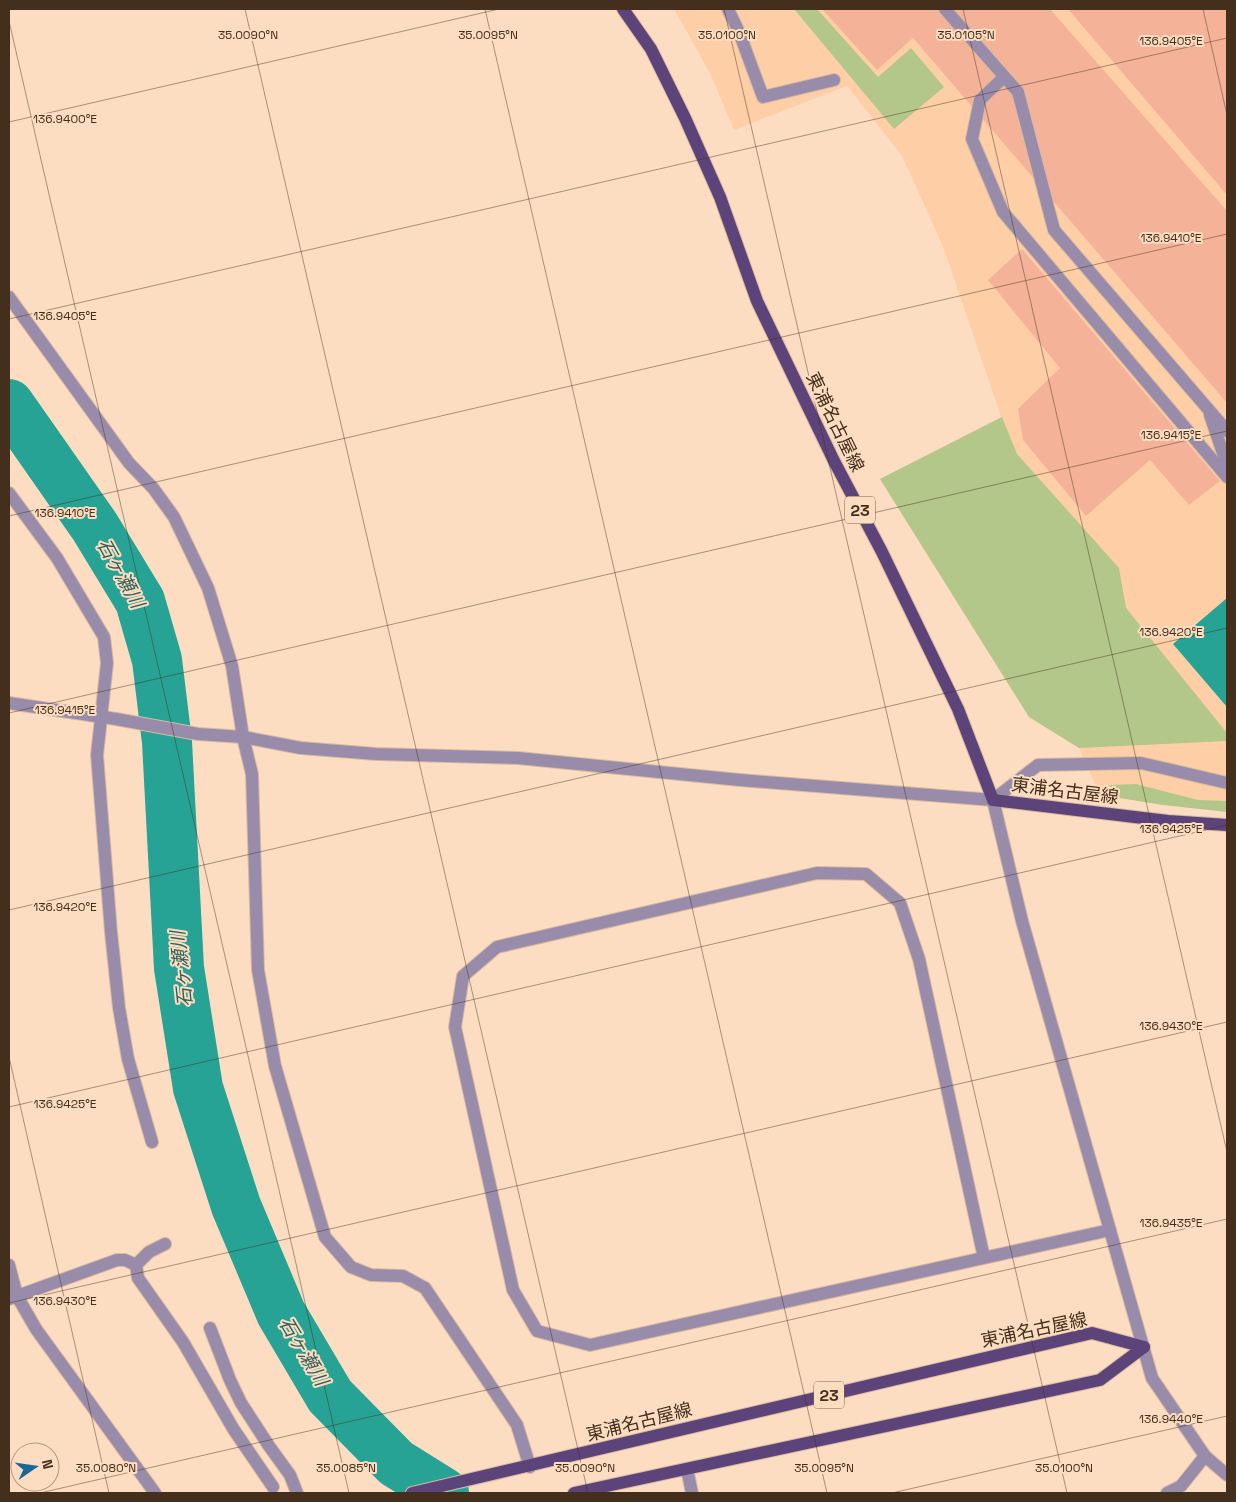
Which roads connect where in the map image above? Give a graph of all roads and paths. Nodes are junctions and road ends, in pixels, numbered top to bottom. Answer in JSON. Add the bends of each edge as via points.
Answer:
{"nodes":[{"id":1,"x":623,"y":9,"type":"edge"},
{"id":2,"x":728,"y":9,"type":"edge"},
{"id":3,"x":945,"y":9,"type":"edge"},
{"id":4,"x":1004,"y":77,"type":"junction"},
{"id":5,"x":834,"y":80,"type":"dead end"},
{"id":6,"x":9,"y":297,"type":"edge"},
{"id":7,"x":1208,"y":408,"type":"junction"},
{"id":8,"x":1227,"y":431,"type":"edge"},
{"id":9,"x":1227,"y":465,"type":"edge"},
{"id":10,"x":1227,"y":477,"type":"edge"},
{"id":11,"x":9,"y":493,"type":"edge"},
{"id":12,"x":9,"y":703,"type":"edge"},
{"id":13,"x":101,"y":717,"type":"junction"},
{"id":14,"x":243,"y":737,"type":"junction"},
{"id":15,"x":1227,"y":783,"type":"edge"},
{"id":16,"x":993,"y":800,"type":"junction"},
{"id":17,"x":1227,"y":825,"type":"edge"},
{"id":18,"x":152,"y":1142,"type":"dead end"},
{"id":19,"x":1110,"y":1230,"type":"junction"},
{"id":20,"x":165,"y":1244,"type":"dead end"},
{"id":21,"x":984,"y":1258,"type":"junction"},
{"id":22,"x":9,"y":1265,"type":"edge"},
{"id":23,"x":136,"y":1265,"type":"junction"},
{"id":24,"x":13,"y":1298,"type":"edge"},
{"id":25,"x":210,"y":1328,"type":"dead end"},
{"id":26,"x":1144,"y":1348,"type":"junction"},
{"id":27,"x":1205,"y":1456,"type":"junction"},
{"id":28,"x":530,"y":1467,"type":"junction"},
{"id":29,"x":687,"y":1469,"type":"junction"},
{"id":30,"x":1227,"y":1474,"type":"edge"},
{"id":31,"x":272,"y":1487,"type":"dead end"},
{"id":32,"x":1183,"y":1490,"type":"edge"},
{"id":33,"x":155,"y":1493,"type":"edge"},
{"id":34,"x":297,"y":1493,"type":"edge"},
{"id":35,"x":412,"y":1493,"type":"edge"},
{"id":36,"x":574,"y":1493,"type":"edge"},
{"id":37,"x":692,"y":1493,"type":"edge"},
{"id":38,"x":1167,"y":1493,"type":"edge"}],
"edges":[{"from":1,"to":16,"type":"main road","name":"東浦名古屋線","number":"23","via":[[651,49],[686,118],[720,197],[757,301],[958,709]]},
{"from":2,"to":5,"type":"street","via":[[740,32],[763,97]]},
{"from":3,"to":4,"type":"street"},
{"from":4,"to":7,"type":"street","via":[[1018,92],[1054,230]]},
{"from":4,"to":10,"type":"street","via":[[980,100],[972,139],[1003,212]]},
{"from":6,"to":14,"type":"street","via":[[129,463],[174,516],[208,588],[232,666]]},
{"from":7,"to":8,"type":"street"},
{"from":7,"to":9,"type":"street"},
{"from":11,"to":13,"type":"street","via":[[57,558],[104,637],[107,663]]},
{"from":12,"to":13,"type":"street"},
{"from":13,"to":14,"type":"street","via":[[198,734]]},
{"from":13,"to":18,"type":"street","via":[[97,755],[119,1008],[128,1059]]},
{"from":14,"to":16,"type":"street","via":[[320,750],[518,758]]},
{"from":14,"to":28,"type":"street","via":[[252,774],[258,970],[275,1066],[325,1237],[352,1267],[370,1275],[403,1276],[425,1288],[517,1426]]},
{"from":15,"to":16,"type":"street","via":[[1141,763],[1038,765]]},
{"from":16,"to":17,"type":"main road","name":"東浦名古屋線"},
{"from":16,"to":19,"type":"street","via":[[1022,921]]},
{"from":19,"to":21,"type":"street"},
{"from":19,"to":26,"type":"street"},
{"from":20,"to":23,"type":"street","via":[[149,1252]]},
{"from":21,"to":21,"type":"street","via":[[590,1345],[537,1331],[513,1290],[455,1027],[463,976],[497,947],[817,873],[866,874],[900,903],[919,959]]},
{"from":22,"to":24,"type":"street"},
{"from":23,"to":24,"type":"street","via":[[117,1260]]},
{"from":23,"to":31,"type":"street","via":[[138,1278],[183,1342],[234,1430]]},
{"from":24,"to":33,"type":"street"},
{"from":25,"to":34,"type":"street","via":[[241,1403],[290,1475]]},
{"from":26,"to":27,"type":"street","via":[[1152,1378]]},
{"from":26,"to":28,"type":"main road","name":"東浦名古屋線","number":"23","via":[[1092,1333]]},
{"from":26,"to":29,"type":"main road","via":[[1100,1380]]},
{"from":27,"to":30,"type":"street"},
{"from":27,"to":32,"type":"street"},
{"from":28,"to":35,"type":"main road","name":"東浦名古屋線","number":"23"},
{"from":29,"to":36,"type":"main road"},
{"from":29,"to":37,"type":"street"},
{"from":32,"to":38,"type":"street"}]}
